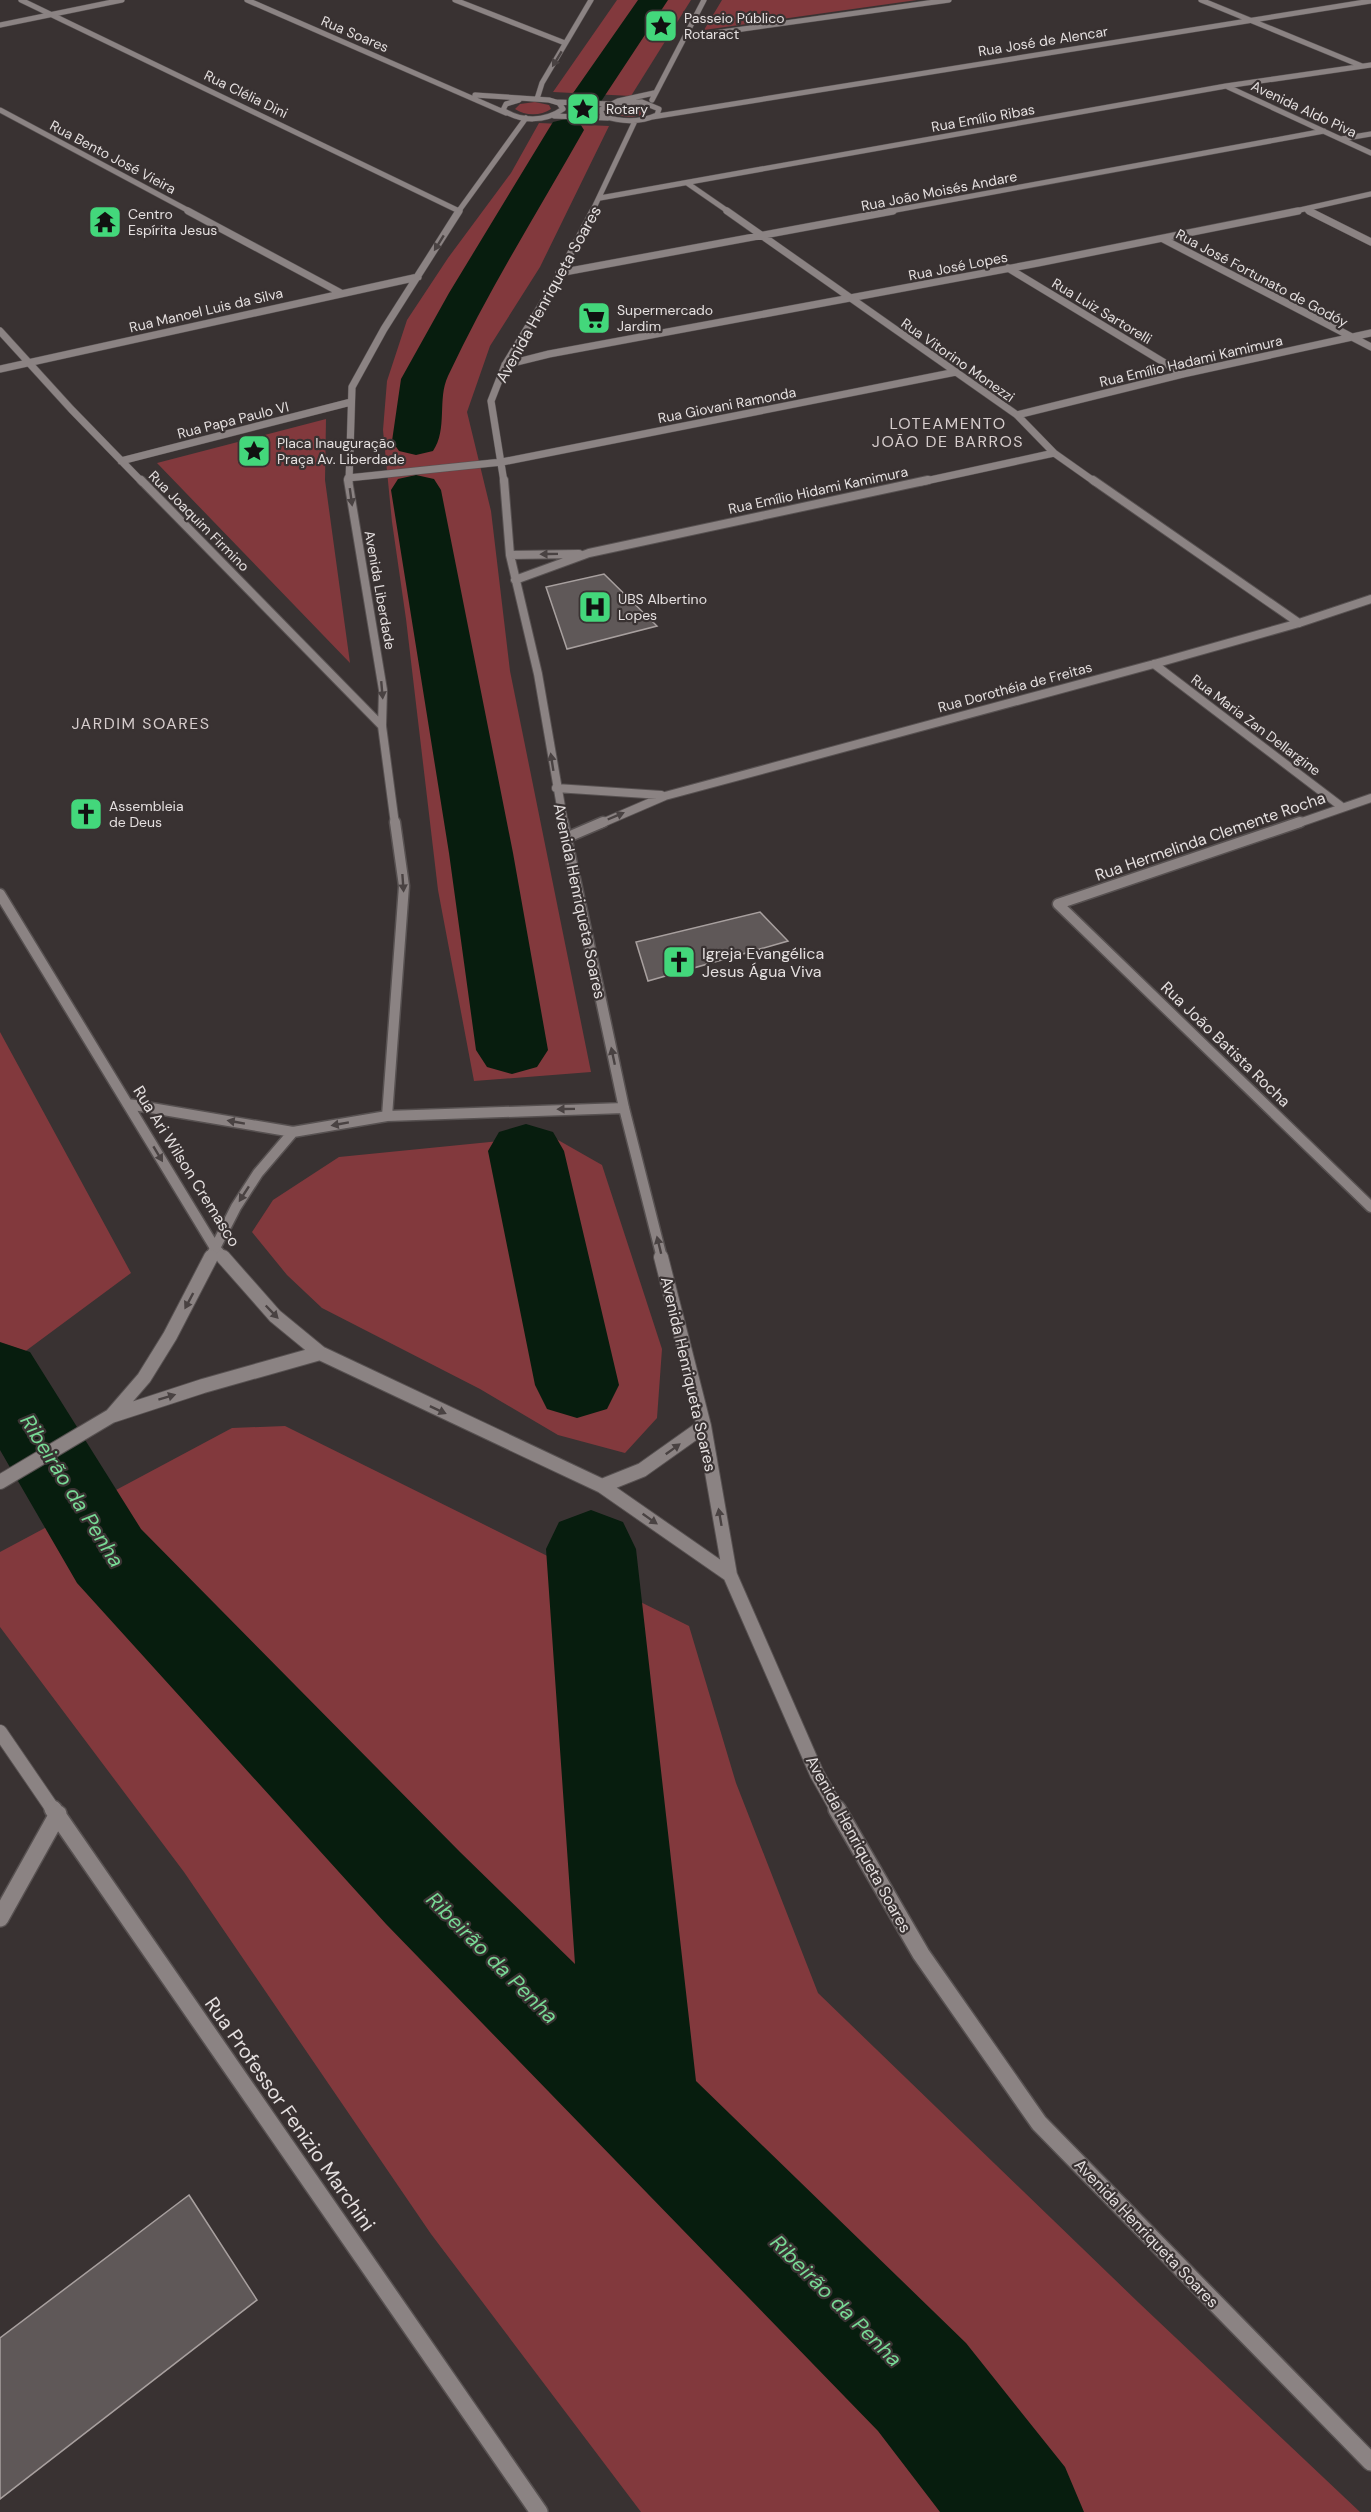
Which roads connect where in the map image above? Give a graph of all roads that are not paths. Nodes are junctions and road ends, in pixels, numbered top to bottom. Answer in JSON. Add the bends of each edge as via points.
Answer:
{"nodes":[{"id":1,"x":21,"y":0,"type":"edge"},
{"id":2,"x":122,"y":0,"type":"edge"},
{"id":3,"x":247,"y":0,"type":"edge"},
{"id":4,"x":455,"y":0,"type":"edge"},
{"id":5,"x":591,"y":0,"type":"edge"},
{"id":6,"x":704,"y":0,"type":"edge"},
{"id":7,"x":949,"y":0,"type":"edge"},
{"id":8,"x":1201,"y":0,"type":"edge"},
{"id":9,"x":1371,"y":1,"type":"edge"},
{"id":10,"x":53,"y":14,"type":"junction"},
{"id":11,"x":1249,"y":20,"type":"junction"},
{"id":12,"x":0,"y":25,"type":"edge"},
{"id":13,"x":686,"y":37,"type":"junction"},
{"id":14,"x":566,"y":44,"type":"junction"},
{"id":15,"x":1371,"y":65,"type":"edge"},
{"id":16,"x":1363,"y":66,"type":"junction"},
{"id":17,"x":1371,"y":70,"type":"edge"},
{"id":18,"x":1226,"y":86,"type":"junction"},
{"id":19,"x":454,"y":90,"type":"junction"},
{"id":20,"x":654,"y":93,"type":"junction"},
{"id":21,"x":537,"y":99,"type":"junction"},
{"id":22,"x":519,"y":100,"type":"junction"},
{"id":23,"x":556,"y":102,"type":"junction"},
{"id":24,"x":613,"y":103,"type":"junction"},
{"id":25,"x":720,"y":105,"type":"junction"},
{"id":26,"x":656,"y":106,"type":"junction"},
{"id":27,"x":0,"y":110,"type":"edge"},
{"id":28,"x":506,"y":113,"type":"junction"},
{"id":29,"x":547,"y":117,"type":"junction"},
{"id":30,"x":652,"y":117,"type":"junction"},
{"id":31,"x":526,"y":118,"type":"junction"},
{"id":32,"x":609,"y":118,"type":"junction"},
{"id":33,"x":635,"y":121,"type":"junction"},
{"id":34,"x":1324,"y":131,"type":"junction"},
{"id":35,"x":1371,"y":134,"type":"edge"},
{"id":36,"x":1341,"y":139,"type":"junction"},
{"id":37,"x":1371,"y":153,"type":"edge"},
{"id":38,"x":687,"y":183,"type":"junction"},
{"id":39,"x":1371,"y":194,"type":"edge"},
{"id":40,"x":600,"y":198,"type":"junction"},
{"id":41,"x":1307,"y":210,"type":"junction"},
{"id":42,"x":459,"y":211,"type":"junction"},
{"id":43,"x":763,"y":237,"type":"junction"},
{"id":44,"x":1163,"y":239,"type":"junction"},
{"id":45,"x":1371,"y":242,"type":"edge"},
{"id":46,"x":1008,"y":268,"type":"junction"},
{"id":47,"x":559,"y":273,"type":"junction"},
{"id":48,"x":418,"y":277,"type":"junction"},
{"id":49,"x":341,"y":293,"type":"junction"},
{"id":50,"x":851,"y":300,"type":"junction"},
{"id":51,"x":0,"y":331,"type":"edge"},
{"id":52,"x":1371,"y":333,"type":"edge"},
{"id":53,"x":1350,"y":338,"type":"junction"},
{"id":54,"x":516,"y":346,"type":"junction"},
{"id":55,"x":1371,"y":347,"type":"edge"},
{"id":56,"x":549,"y":354,"type":"junction"},
{"id":57,"x":28,"y":362,"type":"junction"},
{"id":58,"x":505,"y":365,"type":"junction"},
{"id":59,"x":0,"y":369,"type":"edge"},
{"id":60,"x":956,"y":372,"type":"junction"},
{"id":61,"x":1183,"y":374,"type":"junction"},
{"id":62,"x":351,"y":402,"type":"junction"},
{"id":63,"x":1017,"y":415,"type":"junction"},
{"id":64,"x":1054,"y":453,"type":"junction"},
{"id":65,"x":121,"y":461,"type":"junction"},
{"id":66,"x":502,"y":462,"type":"junction"},
{"id":67,"x":348,"y":478,"type":"junction"},
{"id":68,"x":589,"y":554,"type":"junction"},
{"id":69,"x":510,"y":555,"type":"junction"},
{"id":70,"x":515,"y":580,"type":"junction"},
{"id":71,"x":1371,"y":599,"type":"edge"},
{"id":72,"x":1299,"y":623,"type":"junction"},
{"id":73,"x":1154,"y":664,"type":"junction"},
{"id":74,"x":382,"y":726,"type":"junction"},
{"id":75,"x":556,"y":788,"type":"junction"},
{"id":76,"x":665,"y":795,"type":"junction"},
{"id":77,"x":1371,"y":798,"type":"edge"},
{"id":78,"x":1342,"y":807,"type":"junction"},
{"id":79,"x":568,"y":837,"type":"junction"},
{"id":80,"x":0,"y":894,"type":"edge"},
{"id":81,"x":1058,"y":904,"type":"joint"},
{"id":82,"x":128,"y":1104,"type":"junction"},
{"id":83,"x":624,"y":1108,"type":"junction"},
{"id":84,"x":387,"y":1116,"type":"junction"},
{"id":85,"x":293,"y":1132,"type":"junction"},
{"id":86,"x":1371,"y":1207,"type":"edge"},
{"id":87,"x":215,"y":1248,"type":"junction"},
{"id":88,"x":320,"y":1353,"type":"junction"},
{"id":89,"x":111,"y":1416,"type":"junction"},
{"id":90,"x":704,"y":1426,"type":"junction"},
{"id":91,"x":0,"y":1482,"type":"edge"},
{"id":92,"x":602,"y":1486,"type":"junction"},
{"id":93,"x":730,"y":1575,"type":"junction"},
{"id":94,"x":3,"y":1737,"type":"edge"},
{"id":95,"x":58,"y":1814,"type":"junction"},
{"id":96,"x":0,"y":1918,"type":"edge"},
{"id":97,"x":1371,"y":2462,"type":"edge"},
{"id":98,"x":538,"y":2512,"type":"edge"}],
"edges":[{"from":1,"to":10,"type":"street","name":"Rua Clélia Dini"},
{"from":2,"to":10,"type":"street"},
{"from":3,"to":19,"type":"street","name":"Rua Soares"},
{"from":4,"to":14,"type":"street"},
{"from":5,"to":14,"type":"street"},
{"from":6,"to":13,"type":"street"},
{"from":7,"to":13,"type":"street"},
{"from":8,"to":11,"type":"street"},
{"from":9,"to":11,"type":"street","name":"Rua José de Alencar"},
{"from":10,"to":12,"type":"street"},
{"from":10,"to":42,"type":"street","name":"Rua Clélia Dini"},
{"from":11,"to":16,"type":"street"},
{"from":11,"to":25,"type":"street","name":"Rua José de Alencar"},
{"from":13,"to":20,"type":"street"},
{"from":14,"to":21,"type":"street","one_way":true,"via":[[542,82]]},
{"from":15,"to":16,"type":"street","name":"Rua Emílio Ribas"},
{"from":16,"to":17,"type":"street"},
{"from":16,"to":18,"type":"street","name":"Rua Emílio Ribas"},
{"from":18,"to":34,"type":"street","name":"Avenida Aldo Piva"},
{"from":18,"to":38,"type":"street","name":"Rua Emílio Ribas"},
{"from":19,"to":22,"type":"street","via":[[484,98]]},
{"from":19,"to":28,"type":"street"},
{"from":20,"to":24,"type":"street"},
{"from":20,"to":26,"type":"street","via":[[651,100]]},
{"from":21,"to":22,"type":"street"},
{"from":21,"to":23,"type":"street"},
{"from":22,"to":28,"type":"street","via":[[503,107]]},
{"from":23,"to":24,"type":"street"},
{"from":23,"to":29,"type":"street","via":[[562,109]]},
{"from":24,"to":26,"type":"street","via":[[633,101]]},
{"from":24,"to":32,"type":"street","via":[[600,110]]},
{"from":25,"to":26,"type":"street"},
{"from":25,"to":30,"type":"street"},
{"from":26,"to":30,"type":"street","via":[[660,112]]},
{"from":27,"to":49,"type":"street","name":"Rua Bento José Vieira"},
{"from":28,"to":31,"type":"street"},
{"from":29,"to":31,"type":"street"},
{"from":29,"to":32,"type":"street"},
{"from":30,"to":33,"type":"street"},
{"from":31,"to":42,"type":"street","name":"Avenida Liberdade"},
{"from":32,"to":33,"type":"street"},
{"from":33,"to":40,"type":"street","name":"Avenida Henriqueta Soares"},
{"from":34,"to":36,"type":"street","name":"Avenida Aldo Piva"},
{"from":34,"to":43,"type":"street","name":"Rua João Moisés Andare"},
{"from":35,"to":36,"type":"street"},
{"from":36,"to":37,"type":"street","name":"Avenida Aldo Piva"},
{"from":38,"to":40,"type":"street","name":"Rua Emílio Ribas"},
{"from":38,"to":43,"type":"street","name":"Rua Vitorino Monezzi"},
{"from":39,"to":41,"type":"street","name":"Rua José Lopes"},
{"from":40,"to":47,"type":"street","name":"Avenida Henriqueta Soares"},
{"from":41,"to":44,"type":"street","name":"Rua José Lopes"},
{"from":41,"to":45,"type":"street"},
{"from":42,"to":48,"type":"street","name":"Avenida Liberdade","one_way":true},
{"from":43,"to":47,"type":"street","name":"Rua João Moisés Andare"},
{"from":43,"to":50,"type":"street","name":"Rua Vitorino Monezzi"},
{"from":44,"to":46,"type":"street","name":"Rua José Lopes"},
{"from":44,"to":53,"type":"street","name":"Rua José Fortunato de Godóy"},
{"from":46,"to":50,"type":"street","name":"Rua José Lopes"},
{"from":46,"to":61,"type":"street","name":"Rua Luiz Sartorelli"},
{"from":47,"to":54,"type":"street","name":"Avenida Henriqueta Soares"},
{"from":48,"to":49,"type":"street","name":"Rua Manoel Luis da Silva"},
{"from":48,"to":62,"type":"street","name":"Avenida Liberdade","via":[[352,387]]},
{"from":49,"to":57,"type":"street","name":"Rua Manoel Luis da Silva"},
{"from":50,"to":56,"type":"street","name":"Rua José Lopes"},
{"from":50,"to":60,"type":"street","name":"Rua Vitorino Monezzi"},
{"from":51,"to":57,"type":"street","name":"Rua Joaquim Firmino"},
{"from":52,"to":53,"type":"street","name":"Rua Emílio Hadami Kamimura"},
{"from":53,"to":55,"type":"street","name":"Rua José Fortunato de Godóy"},
{"from":53,"to":61,"type":"street","name":"Rua Emílio Hadami Kamimura"},
{"from":54,"to":56,"type":"street","name":"Rua José Lopes"},
{"from":54,"to":58,"type":"street","name":"Avenida Henriqueta Soares"},
{"from":56,"to":58,"type":"street","name":"Rua José Lopes"},
{"from":57,"to":59,"type":"street","name":"Rua Manoel Luis da Silva"},
{"from":57,"to":65,"type":"street","name":"Rua Joaquim Firmino"},
{"from":58,"to":66,"type":"street","name":"Avenida Henriqueta Soares","via":[[491,401]]},
{"from":60,"to":63,"type":"street","name":"Rua Vitorino Monezzi"},
{"from":60,"to":66,"type":"street","name":"Rua Giovani Ramonda"},
{"from":61,"to":63,"type":"street","name":"Rua Emílio Hadami Kamimura"},
{"from":62,"to":65,"type":"street","name":"Rua Papa Paulo VI"},
{"from":62,"to":67,"type":"street","name":"Avenida Liberdade"},
{"from":63,"to":64,"type":"street","name":"Rua Vitorino Monezzi"},
{"from":64,"to":68,"type":"street","name":"Rua Emílio Hidami Kamimura"},
{"from":64,"to":72,"type":"street","name":"Rua Vitorino Monezzi"},
{"from":65,"to":74,"type":"street","name":"Rua Joaquim Firmino"},
{"from":66,"to":67,"type":"street","name":"Rua Giovani Ramonda"},
{"from":66,"to":69,"type":"street","name":"Avenida Henriqueta Soares"},
{"from":67,"to":74,"type":"street","name":"Avenida Liberdade","one_way":true,"via":[[383,690]]},
{"from":68,"to":69,"type":"street","name":"Rua Emílio Hidami Kamimura","one_way":true},
{"from":68,"to":70,"type":"street","name":"Rua Emílio Hidami Kamimura"},
{"from":69,"to":70,"type":"street","name":"Avenida Henriqueta Soares"},
{"from":75,"to":70,"type":"street","name":"Avenida Henriqueta Soares","one_way":true,"via":[[538,674]]},
{"from":71,"to":72,"type":"street","name":"Rua Dorothéia de Freitas"},
{"from":72,"to":73,"type":"street","name":"Rua Dorothéia de Freitas"},
{"from":73,"to":76,"type":"street","name":"Rua Dorothéia de Freitas"},
{"from":73,"to":78,"type":"street","name":"Rua Maria Zan Dellargine"},
{"from":74,"to":84,"type":"street","name":"Avenida Liberdade","one_way":true,"via":[[404,886]]},
{"from":75,"to":76,"type":"street","name":"Rua Dorothéia de Freitas"},
{"from":75,"to":79,"type":"street","name":"Avenida Henriqueta Soares"},
{"from":79,"to":76,"type":"street","name":"Rua Dorothéia de Freitas","one_way":true},
{"from":77,"to":78,"type":"street","name":"Rua Hermelinda Clemente Rocha"},
{"from":78,"to":81,"type":"street","name":"Rua Hermelinda Clemente Rocha"},
{"from":83,"to":79,"type":"street","name":"Avenida Henriqueta Soares","one_way":true},
{"from":80,"to":82,"type":"street","name":"Rua Ari Wilson Cremasco"},
{"from":81,"to":86,"type":"street","name":"Rua João Batista Rocha"},
{"from":85,"to":82,"type":"street","one_way":true},
{"from":82,"to":87,"type":"street","name":"Rua Ari Wilson Cremasco","one_way":true},
{"from":83,"to":84,"type":"street","one_way":true},
{"from":90,"to":83,"type":"street","name":"Avenida Henriqueta Soares","one_way":true},
{"from":84,"to":85,"type":"street","one_way":true},
{"from":85,"to":87,"type":"street","one_way":true,"via":[[258,1173]]},
{"from":87,"to":88,"type":"street","name":"Rua Ari Wilson Cremasco","one_way":true,"via":[[274,1316]]},
{"from":87,"to":89,"type":"street","one_way":true,"via":[[170,1336],[144,1378]]},
{"from":89,"to":88,"type":"street","one_way":true},
{"from":88,"to":92,"type":"street","name":"Rua Ari Wilson Cremasco","one_way":true},
{"from":89,"to":91,"type":"street"},
{"from":92,"to":90,"type":"street","one_way":true,"via":[[642,1470]]},
{"from":93,"to":90,"type":"street","name":"Avenida Henriqueta Soares","one_way":true},
{"from":92,"to":93,"type":"street","name":"Rua Ari Wilson Cremasco","one_way":true},
{"from":93,"to":97,"type":"street","name":"Avenida Henriqueta Soares","via":[[817,1774],[921,1954],[1040,2123]]},
{"from":94,"to":95,"type":"street","name":"Rua Professor Fenizio Marchini"},
{"from":95,"to":96,"type":"street"},
{"from":95,"to":98,"type":"street","name":"Rua Professor Fenizio Marchini"}]}
